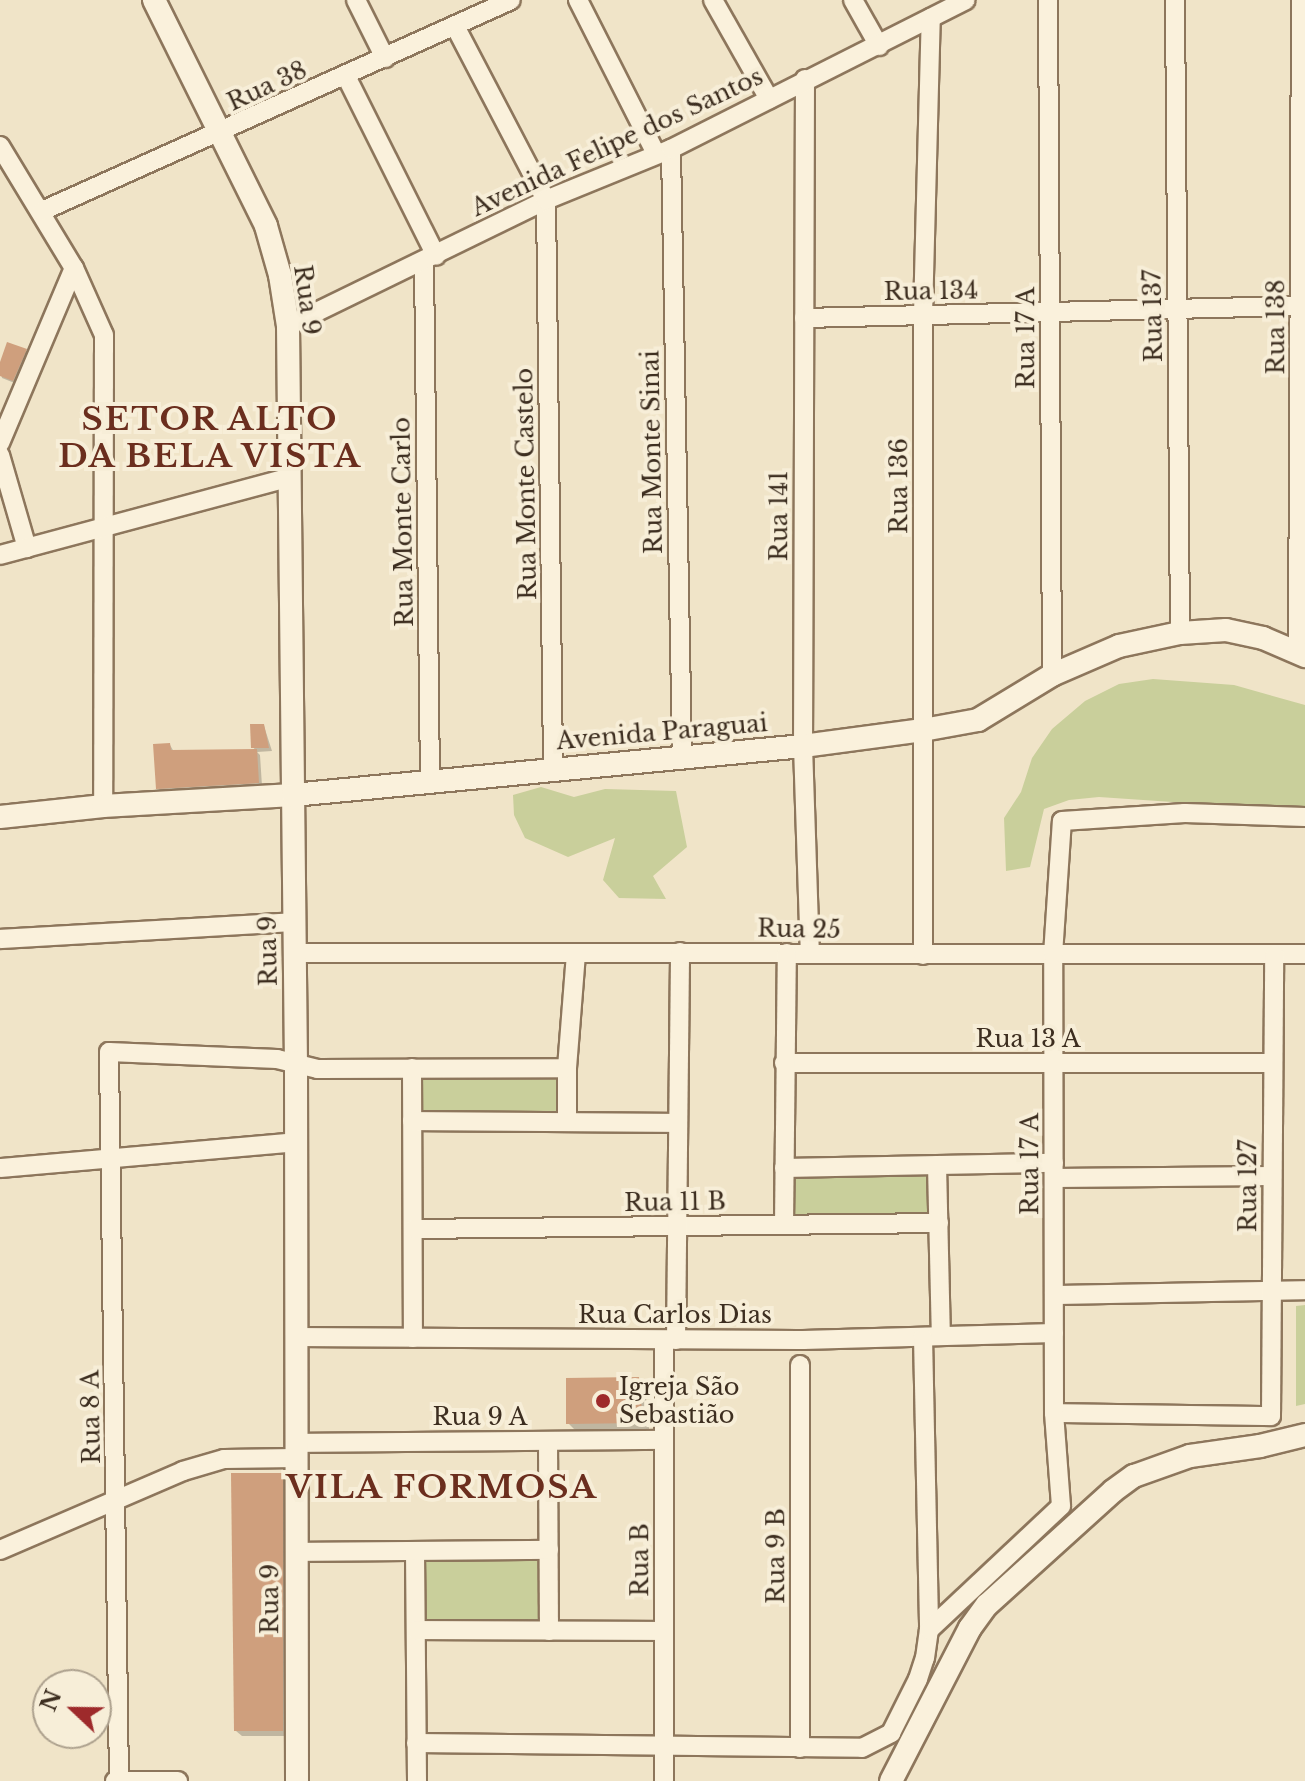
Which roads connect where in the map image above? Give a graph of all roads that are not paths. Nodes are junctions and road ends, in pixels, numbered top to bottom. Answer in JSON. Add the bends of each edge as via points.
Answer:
{"nodes":[{"id":1,"x":356,"y":0,"type":"edge"},
{"id":2,"x":511,"y":0,"type":"edge"},
{"id":3,"x":578,"y":0,"type":"edge"},
{"id":4,"x":713,"y":0,"type":"edge"},
{"id":5,"x":853,"y":0,"type":"edge"},
{"id":6,"x":966,"y":0,"type":"edge"},
{"id":7,"x":1048,"y":0,"type":"edge"},
{"id":8,"x":1175,"y":0,"type":"edge"},
{"id":9,"x":1301,"y":0,"type":"edge"},
{"id":10,"x":152,"y":1,"type":"edge"},
{"id":11,"x":931,"y":18,"type":"junction"},
{"id":12,"x":455,"y":26,"type":"junction"},
{"id":13,"x":879,"y":46,"type":"junction"},
{"id":14,"x":385,"y":58,"type":"junction"},
{"id":15,"x":346,"y":76,"type":"junction"},
{"id":16,"x":805,"y":79,"type":"junction"},
{"id":17,"x":769,"y":99,"type":"junction"},
{"id":18,"x":220,"y":134,"type":"junction"},
{"id":19,"x":1303,"y":141,"type":"edge"},
{"id":20,"x":0,"y":146,"type":"edge"},
{"id":21,"x":664,"y":152,"type":"junction"},
{"id":22,"x":546,"y":200,"type":"junction"},
{"id":23,"x":42,"y":211,"type":"junction"},
{"id":24,"x":430,"y":259,"type":"junction"},
{"id":25,"x":74,"y":268,"type":"junction"},
{"id":26,"x":1300,"y":306,"type":"junction"},
{"id":27,"x":1177,"y":309,"type":"junction"},
{"id":28,"x":1050,"y":312,"type":"junction"},
{"id":29,"x":923,"y":315,"type":"junction"},
{"id":30,"x":804,"y":318,"type":"junction"},
{"id":31,"x":288,"y":326,"type":"junction"},
{"id":32,"x":1302,"y":380,"type":"edge"},
{"id":33,"x":0,"y":443,"type":"edge"},
{"id":34,"x":0,"y":455,"type":"edge"},
{"id":35,"x":288,"y":478,"type":"junction"},
{"id":36,"x":104,"y":527,"type":"junction"},
{"id":37,"x":27,"y":548,"type":"junction"},
{"id":38,"x":0,"y":555,"type":"edge"},
{"id":39,"x":1180,"y":633,"type":"junction"},
{"id":40,"x":1302,"y":655,"type":"edge"},
{"id":41,"x":1052,"y":675,"type":"junction"},
{"id":42,"x":923,"y":730,"type":"junction"},
{"id":43,"x":803,"y":746,"type":"junction"},
{"id":44,"x":682,"y":755,"type":"junction"},
{"id":45,"x":553,"y":768,"type":"junction"},
{"id":46,"x":430,"y":781,"type":"junction"},
{"id":47,"x":293,"y":795,"type":"junction"},
{"id":48,"x":103,"y":806,"type":"junction"},
{"id":49,"x":0,"y":817,"type":"edge"},
{"id":50,"x":1305,"y":817,"type":"edge"},
{"id":51,"x":293,"y":922,"type":"junction"},
{"id":52,"x":0,"y":939,"type":"edge"},
{"id":53,"x":680,"y":952,"type":"junction"},
{"id":54,"x":293,"y":953,"type":"junction"},
{"id":55,"x":576,"y":953,"type":"junction"},
{"id":56,"x":787,"y":953,"type":"junction"},
{"id":57,"x":810,"y":953,"type":"junction"},
{"id":58,"x":1305,"y":954,"type":"edge"},
{"id":59,"x":923,"y":955,"type":"junction"},
{"id":60,"x":1053,"y":955,"type":"junction"},
{"id":61,"x":1274,"y":955,"type":"junction"},
{"id":62,"x":296,"y":1062,"type":"junction"},
{"id":63,"x":784,"y":1063,"type":"junction"},
{"id":64,"x":1053,"y":1063,"type":"junction"},
{"id":65,"x":1273,"y":1063,"type":"junction"},
{"id":66,"x":412,"y":1068,"type":"junction"},
{"id":67,"x":567,"y":1068,"type":"junction"},
{"id":68,"x":412,"y":1121,"type":"junction"},
{"id":69,"x":567,"y":1122,"type":"junction"},
{"id":70,"x":678,"y":1123,"type":"junction"},
{"id":71,"x":295,"y":1142,"type":"junction"},
{"id":72,"x":110,"y":1158,"type":"junction"},
{"id":73,"x":937,"y":1165,"type":"junction"},
{"id":74,"x":0,"y":1168,"type":"edge"},
{"id":75,"x":784,"y":1168,"type":"junction"},
{"id":76,"x":1054,"y":1171,"type":"junction"},
{"id":77,"x":1272,"y":1176,"type":"junction"},
{"id":78,"x":939,"y":1223,"type":"junction"},
{"id":79,"x":784,"y":1225,"type":"junction"},
{"id":80,"x":677,"y":1226,"type":"junction"},
{"id":81,"x":413,"y":1229,"type":"junction"},
{"id":82,"x":1305,"y":1290,"type":"edge"},
{"id":83,"x":1272,"y":1292,"type":"junction"},
{"id":84,"x":1054,"y":1295,"type":"junction"},
{"id":85,"x":1054,"y":1333,"type":"junction"},
{"id":86,"x":295,"y":1337,"type":"junction"},
{"id":87,"x":932,"y":1337,"type":"junction"},
{"id":88,"x":413,"y":1338,"type":"junction"},
{"id":89,"x":670,"y":1340,"type":"junction"},
{"id":90,"x":800,"y":1365,"type":"dead end"},
{"id":91,"x":1054,"y":1413,"type":"junction"},
{"id":92,"x":1305,"y":1435,"type":"edge"},
{"id":93,"x":664,"y":1440,"type":"junction"},
{"id":94,"x":548,"y":1441,"type":"junction"},
{"id":95,"x":296,"y":1450,"type":"junction"},
{"id":96,"x":116,"y":1498,"type":"junction"},
{"id":97,"x":0,"y":1550,"type":"edge"},
{"id":98,"x":549,"y":1550,"type":"junction"},
{"id":99,"x":415,"y":1551,"type":"junction"},
{"id":100,"x":296,"y":1552,"type":"junction"},
{"id":101,"x":416,"y":1630,"type":"junction"},
{"id":102,"x":929,"y":1630,"type":"junction"},
{"id":103,"x":549,"y":1631,"type":"junction"},
{"id":104,"x":664,"y":1631,"type":"junction"},
{"id":105,"x":416,"y":1743,"type":"junction"},
{"id":106,"x":664,"y":1746,"type":"junction"},
{"id":107,"x":800,"y":1748,"type":"junction"},
{"id":108,"x":118,"y":1781,"type":"edge"},
{"id":109,"x":178,"y":1781,"type":"edge"},
{"id":110,"x":297,"y":1781,"type":"edge"},
{"id":111,"x":417,"y":1781,"type":"edge"},
{"id":112,"x":664,"y":1781,"type":"edge"},
{"id":113,"x":891,"y":1781,"type":"edge"}],
"edges":[{"from":1,"to":14,"type":"street"},
{"from":2,"to":12,"type":"street","name":"Rua 38"},
{"from":3,"to":21,"type":"street"},
{"from":4,"to":17,"type":"street"},
{"from":5,"to":13,"type":"street"},
{"from":6,"to":11,"type":"street","name":"Avenida Felipe dos Santos"},
{"from":7,"to":28,"type":"street","name":"Rua 17 A"},
{"from":8,"to":27,"type":"street","name":"Rua 137"},
{"from":9,"to":19,"type":"street","name":"Rua 138"},
{"from":10,"to":18,"type":"street","name":"Rua 9"},
{"from":11,"to":13,"type":"street","name":"Avenida Felipe dos Santos"},
{"from":11,"to":29,"type":"street","name":"Rua 136"},
{"from":12,"to":14,"type":"street","name":"Rua 38"},
{"from":12,"to":22,"type":"street"},
{"from":13,"to":16,"type":"street","name":"Avenida Felipe dos Santos"},
{"from":14,"to":15,"type":"street","name":"Rua 38"},
{"from":15,"to":18,"type":"street","name":"Rua 38"},
{"from":15,"to":24,"type":"street","name":"Rua Monte Carlo"},
{"from":16,"to":17,"type":"street","name":"Avenida Felipe dos Santos"},
{"from":16,"to":30,"type":"street","name":"Rua 141"},
{"from":17,"to":21,"type":"street","name":"Avenida Felipe dos Santos"},
{"from":18,"to":23,"type":"street","name":"Rua 38"},
{"from":18,"to":31,"type":"street","name":"Rua 9","via":[[266,226]]},
{"from":19,"to":26,"type":"street","name":"Rua 138"},
{"from":20,"to":23,"type":"street"},
{"from":21,"to":22,"type":"street","name":"Avenida Felipe dos Santos"},
{"from":21,"to":44,"type":"street","name":"Rua Monte Sinai"},
{"from":22,"to":24,"type":"street","name":"Avenida Felipe dos Santos"},
{"from":22,"to":45,"type":"street","name":"Rua Monte Castelo"},
{"from":23,"to":25,"type":"street"},
{"from":24,"to":31,"type":"street","name":"Avenida Felipe dos Santos"},
{"from":24,"to":46,"type":"street","name":"Rua Monte Carlo"},
{"from":25,"to":33,"type":"street"},
{"from":25,"to":36,"type":"street","via":[[104,335]]},
{"from":26,"to":27,"type":"street","name":"Rua 134"},
{"from":26,"to":32,"type":"street","name":"Rua 138"},
{"from":27,"to":28,"type":"street","name":"Rua 134"},
{"from":27,"to":39,"type":"street","name":"Rua 137"},
{"from":28,"to":29,"type":"street","name":"Rua 134"},
{"from":28,"to":41,"type":"street","name":"Rua 17 A"},
{"from":29,"to":30,"type":"street","name":"Rua 134"},
{"from":29,"to":42,"type":"street","name":"Rua 136"},
{"from":30,"to":43,"type":"street","name":"Rua 141"},
{"from":31,"to":35,"type":"street","name":"Rua 9"},
{"from":32,"to":40,"type":"street","name":"Rua 138"},
{"from":34,"to":37,"type":"street"},
{"from":35,"to":36,"type":"street"},
{"from":35,"to":47,"type":"street","name":"Rua 9"},
{"from":36,"to":37,"type":"street"},
{"from":36,"to":48,"type":"street"},
{"from":37,"to":38,"type":"street"},
{"from":39,"to":40,"type":"street","name":"Avenida Paraguai","via":[[1226,630]]},
{"from":39,"to":41,"type":"street","name":"Avenida Paraguai","via":[[1119,646]]},
{"from":41,"to":42,"type":"street","name":"Avenida Paraguai","via":[[978,720]]},
{"from":42,"to":43,"type":"street","name":"Avenida Paraguai"},
{"from":42,"to":59,"type":"street","name":"Rua 136"},
{"from":43,"to":44,"type":"street","name":"Avenida Paraguai"},
{"from":43,"to":57,"type":"street","name":"Rua 141"},
{"from":44,"to":45,"type":"street","name":"Avenida Paraguai"},
{"from":45,"to":46,"type":"street","name":"Avenida Paraguai"},
{"from":46,"to":47,"type":"street","name":"Avenida Paraguai"},
{"from":47,"to":48,"type":"street","name":"Avenida Paraguai"},
{"from":47,"to":51,"type":"street","name":"Rua 9"},
{"from":48,"to":49,"type":"street","name":"Avenida Paraguai"},
{"from":50,"to":60,"type":"street","name":"Rua 17 A","via":[[1185,813],[1062,821]]},
{"from":51,"to":52,"type":"street"},
{"from":51,"to":54,"type":"street","name":"Rua 9"},
{"from":53,"to":55,"type":"street","name":"Rua 25"},
{"from":53,"to":56,"type":"street","name":"Rua 25"},
{"from":53,"to":70,"type":"street","name":"Rua B"},
{"from":54,"to":55,"type":"street","name":"Rua 25"},
{"from":54,"to":62,"type":"street","name":"Rua 9"},
{"from":55,"to":67,"type":"street"},
{"from":56,"to":57,"type":"street","name":"Rua 25"},
{"from":56,"to":63,"type":"street"},
{"from":57,"to":59,"type":"street","name":"Rua 25"},
{"from":58,"to":61,"type":"street","name":"Rua 25"},
{"from":59,"to":60,"type":"street","name":"Rua 25"},
{"from":60,"to":61,"type":"street","name":"Rua 25"},
{"from":60,"to":64,"type":"street","name":"Rua 17 A"},
{"from":61,"to":65,"type":"street","name":"Rua 127"},
{"from":62,"to":66,"type":"street","via":[[318,1069]]},
{"from":62,"to":71,"type":"street","name":"Rua 9"},
{"from":62,"to":72,"type":"street","name":"Rua 8 A","via":[[109,1052]]},
{"from":63,"to":64,"type":"street","name":"Rua 13 A"},
{"from":63,"to":75,"type":"street"},
{"from":64,"to":65,"type":"street","name":"Rua 13 A"},
{"from":64,"to":76,"type":"street","name":"Rua 17 A"},
{"from":65,"to":77,"type":"street","name":"Rua 127"},
{"from":66,"to":67,"type":"street"},
{"from":66,"to":68,"type":"street"},
{"from":67,"to":69,"type":"street"},
{"from":68,"to":69,"type":"street"},
{"from":68,"to":81,"type":"street"},
{"from":69,"to":70,"type":"street"},
{"from":70,"to":80,"type":"street","name":"Rua B"},
{"from":71,"to":72,"type":"street"},
{"from":71,"to":86,"type":"street","name":"Rua 9"},
{"from":72,"to":74,"type":"street"},
{"from":72,"to":96,"type":"street","name":"Rua 8 A"},
{"from":73,"to":75,"type":"street"},
{"from":73,"to":76,"type":"street"},
{"from":73,"to":78,"type":"street"},
{"from":75,"to":79,"type":"street"},
{"from":76,"to":77,"type":"street"},
{"from":76,"to":84,"type":"street","name":"Rua 17 A"},
{"from":77,"to":83,"type":"street","name":"Rua 127"},
{"from":78,"to":79,"type":"street","name":"Rua 11 B"},
{"from":78,"to":87,"type":"street"},
{"from":79,"to":80,"type":"street","name":"Rua 11 B"},
{"from":80,"to":81,"type":"street","name":"Rua 11 B"},
{"from":80,"to":89,"type":"street","name":"Rua B"},
{"from":81,"to":88,"type":"street"},
{"from":82,"to":83,"type":"street"},
{"from":83,"to":84,"type":"street"},
{"from":83,"to":91,"type":"street","name":"Rua 127","via":[[1271,1416]]},
{"from":84,"to":85,"type":"street","name":"Rua 17 A"},
{"from":85,"to":87,"type":"street","name":"Rua Carlos Dias"},
{"from":85,"to":91,"type":"street","name":"Rua 17 A"},
{"from":86,"to":88,"type":"street","name":"Rua Carlos Dias"},
{"from":86,"to":95,"type":"street","name":"Rua 9"},
{"from":87,"to":89,"type":"street","name":"Rua Carlos Dias"},
{"from":87,"to":102,"type":"street"},
{"from":88,"to":89,"type":"street","name":"Rua Carlos Dias"},
{"from":89,"to":93,"type":"street","name":"Rua B"},
{"from":90,"to":107,"type":"street","name":"Rua 9 B"},
{"from":91,"to":102,"type":"street","name":"Rua 17 A","via":[[1061,1506]]},
{"from":92,"to":113,"type":"street","via":[[1190,1456],[1134,1476],[1113,1491],[987,1605]]},
{"from":93,"to":94,"type":"street","name":"Rua 9 A"},
{"from":93,"to":104,"type":"street","name":"Rua B"},
{"from":94,"to":95,"type":"street","name":"Rua 9 A"},
{"from":94,"to":98,"type":"street"},
{"from":95,"to":96,"type":"street","name":"Rua 9 A","via":[[224,1459]]},
{"from":95,"to":100,"type":"street","name":"Rua 9"},
{"from":96,"to":97,"type":"street","name":"Rua 9 A"},
{"from":96,"to":108,"type":"street","name":"Rua 8 A"},
{"from":98,"to":99,"type":"street"},
{"from":98,"to":103,"type":"street"},
{"from":99,"to":100,"type":"street"},
{"from":99,"to":101,"type":"street"},
{"from":100,"to":110,"type":"street","name":"Rua 9"},
{"from":101,"to":103,"type":"street"},
{"from":101,"to":105,"type":"street"},
{"from":102,"to":107,"type":"street","via":[[925,1658],[891,1733],[862,1748]]},
{"from":103,"to":104,"type":"street"},
{"from":104,"to":106,"type":"street","name":"Rua B"},
{"from":105,"to":106,"type":"street"},
{"from":105,"to":111,"type":"street"},
{"from":106,"to":107,"type":"street"},
{"from":106,"to":112,"type":"street","name":"Rua B"},
{"from":108,"to":109,"type":"street"}]}
